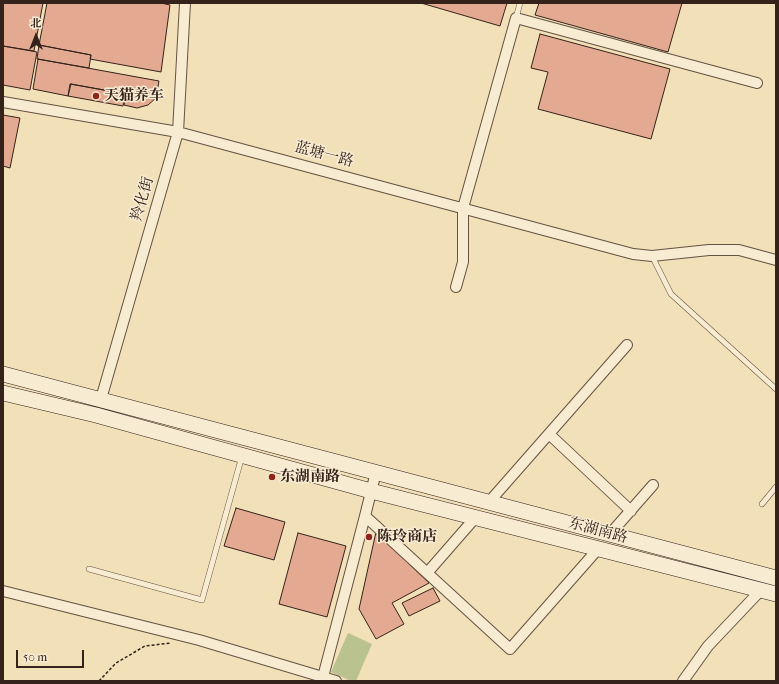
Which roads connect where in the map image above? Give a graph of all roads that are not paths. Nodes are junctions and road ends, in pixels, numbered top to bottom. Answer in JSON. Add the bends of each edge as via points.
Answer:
{"nodes":[{"id":1,"x":185,"y":3,"type":"edge"},
{"id":2,"x":520,"y":3,"type":"edge"},
{"id":3,"x":516,"y":18,"type":"junction"},
{"id":4,"x":757,"y":83,"type":"dead end"},
{"id":5,"x":3,"y":102,"type":"edge"},
{"id":6,"x":178,"y":132,"type":"junction"},
{"id":7,"x":463,"y":208,"type":"junction"},
{"id":8,"x":652,"y":256,"type":"junction"},
{"id":9,"x":776,"y":260,"type":"edge"},
{"id":10,"x":456,"y":287,"type":"dead end"},
{"id":11,"x":627,"y":345,"type":"dead end"},
{"id":12,"x":3,"y":374,"type":"edge"},
{"id":13,"x":776,"y":389,"type":"edge"},
{"id":14,"x":3,"y":393,"type":"edge"},
{"id":15,"x":101,"y":399,"type":"junction"},
{"id":16,"x":549,"y":434,"type":"junction"},
{"id":17,"x":242,"y":455,"type":"junction"},
{"id":18,"x":376,"y":472,"type":"junction"},
{"id":19,"x":653,"y":484,"type":"dead end"},
{"id":20,"x":776,"y":487,"type":"edge"},
{"id":21,"x":371,"y":491,"type":"junction"},
{"id":22,"x":489,"y":502,"type":"junction"},
{"id":23,"x":762,"y":504,"type":"dead end"},
{"id":24,"x":631,"y":511,"type":"junction"},
{"id":25,"x":364,"y":516,"type":"junction"},
{"id":26,"x":475,"y":518,"type":"junction"},
{"id":27,"x":610,"y":534,"type":"junction"},
{"id":28,"x":598,"y":549,"type":"junction"},
{"id":29,"x":89,"y":569,"type":"dead end"},
{"id":30,"x":427,"y":573,"type":"junction"},
{"id":31,"x":775,"y":576,"type":"edge"},
{"id":32,"x":761,"y":590,"type":"junction"},
{"id":33,"x":3,"y":591,"type":"edge"},
{"id":34,"x":776,"y":594,"type":"edge"},
{"id":35,"x":323,"y":677,"type":"junction"},
{"id":36,"x":336,"y":681,"type":"edge"},
{"id":37,"x":683,"y":681,"type":"edge"}],
"edges":[{"from":1,"to":6,"type":"street","name":"羚化街"},
{"from":2,"to":3,"type":"lane"},
{"from":3,"to":4,"type":"street"},
{"from":3,"to":7,"type":"street"},
{"from":5,"to":6,"type":"street","name":"蓝塘一路"},
{"from":6,"to":7,"type":"street","name":"蓝塘一路"},
{"from":6,"to":15,"type":"street","name":"羚化街"},
{"from":7,"to":8,"type":"street","name":"蓝塘一路","via":[[633,254]]},
{"from":7,"to":10,"type":"street","via":[[463,262]]},
{"from":8,"to":9,"type":"street","name":"蓝塘一路","via":[[709,250],[739,250]]},
{"from":8,"to":13,"type":"lane","via":[[671,294]]},
{"from":11,"to":16,"type":"street"},
{"from":12,"to":15,"type":"main road","name":"东湖南路"},
{"from":14,"to":17,"type":"main road","name":"东湖南路","via":[[96,415]]},
{"from":15,"to":18,"type":"main road","name":"东湖南路"},
{"from":16,"to":22,"type":"street"},
{"from":16,"to":24,"type":"street"},
{"from":17,"to":21,"type":"main road","name":"东湖南路"},
{"from":17,"to":29,"type":"lane","via":[[202,600]]},
{"from":18,"to":21,"type":"street"},
{"from":18,"to":22,"type":"main road","name":"东湖南路"},
{"from":19,"to":24,"type":"street"},
{"from":20,"to":23,"type":"lane"},
{"from":21,"to":25,"type":"street"},
{"from":21,"to":26,"type":"main road","name":"东湖南路"},
{"from":22,"to":27,"type":"main road","name":"东湖南路"},
{"from":24,"to":27,"type":"street"},
{"from":25,"to":30,"type":"street"},
{"from":25,"to":35,"type":"street"},
{"from":26,"to":28,"type":"main road","name":"东湖南路"},
{"from":26,"to":30,"type":"street"},
{"from":27,"to":31,"type":"main road","name":"东湖南路"},
{"from":28,"to":30,"type":"street","via":[[510,649]]},
{"from":28,"to":32,"type":"main road","name":"东湖南路"},
{"from":32,"to":34,"type":"main road","name":"东湖南路"},
{"from":32,"to":37,"type":"street","via":[[708,646]]},
{"from":33,"to":35,"type":"street","via":[[199,640]]},
{"from":35,"to":36,"type":"street"}]}
